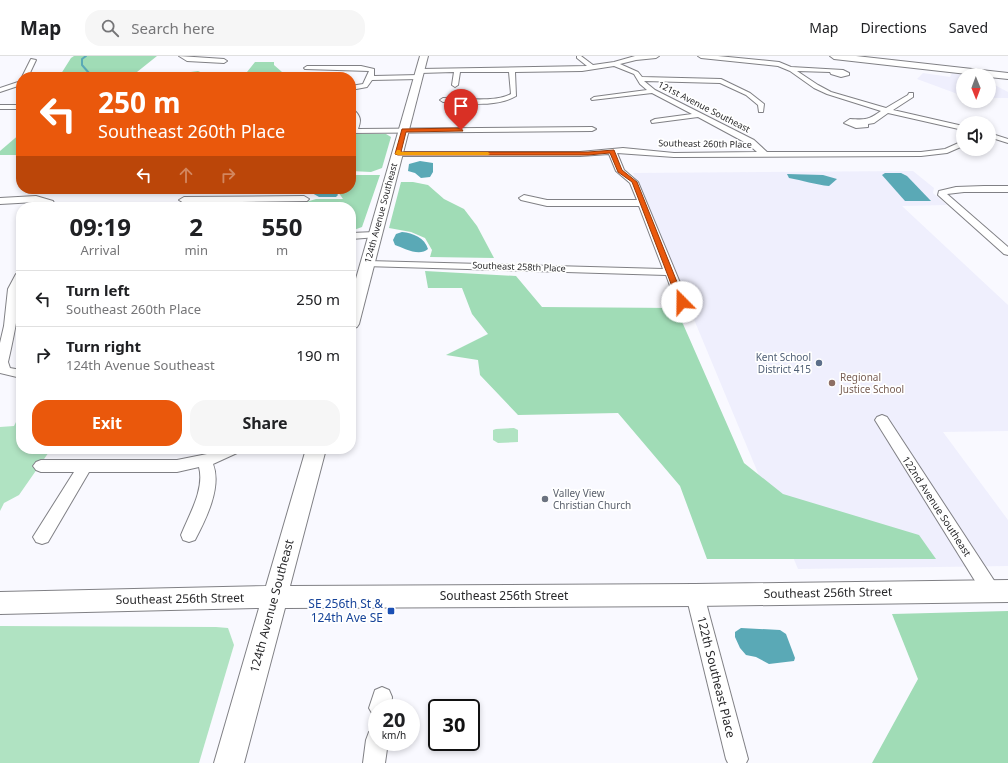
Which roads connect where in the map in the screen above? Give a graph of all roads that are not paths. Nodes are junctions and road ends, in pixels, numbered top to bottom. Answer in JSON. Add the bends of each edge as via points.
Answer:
{"nodes":[{"id":1,"x":182,"y":56,"type":"edge"},
{"id":2,"x":424,"y":56,"type":"edge"},
{"id":3,"x":656,"y":56,"type":"edge"},
{"id":4,"x":701,"y":56,"type":"edge"},
{"id":5,"x":834,"y":56,"type":"edge"},
{"id":6,"x":579,"y":57,"type":"edge"},
{"id":7,"x":33,"y":60,"type":"dead end"},
{"id":8,"x":224,"y":61,"type":"dead end"},
{"id":9,"x":616,"y":64,"type":"junction"},
{"id":10,"x":307,"y":68,"type":"dead end"},
{"id":11,"x":593,"y":68,"type":"junction"},
{"id":12,"x":791,"y":68,"type":"junction"},
{"id":13,"x":457,"y":70,"type":"junction"},
{"id":14,"x":512,"y":70,"type":"junction"},
{"id":15,"x":834,"y":71,"type":"dead end"},
{"id":16,"x":27,"y":72,"type":"edge"},
{"id":17,"x":420,"y":74,"type":"junction"},
{"id":18,"x":1008,"y":76,"type":"edge"},
{"id":19,"x":370,"y":78,"type":"junction"},
{"id":20,"x":640,"y":79,"type":"junction"},
{"id":21,"x":16,"y":85,"type":"edge"},
{"id":22,"x":455,"y":85,"type":"dead end"},
{"id":23,"x":356,"y":87,"type":"edge"},
{"id":24,"x":0,"y":90,"type":"edge"},
{"id":25,"x":653,"y":91,"type":"junction"},
{"id":26,"x":907,"y":92,"type":"dead end"},
{"id":27,"x":594,"y":99,"type":"dead end"},
{"id":28,"x":443,"y":100,"type":"dead end"},
{"id":29,"x":0,"y":107,"type":"edge"},
{"id":30,"x":16,"y":108,"type":"edge"},
{"id":31,"x":761,"y":111,"type":"dead end"},
{"id":32,"x":888,"y":111,"type":"junction"},
{"id":33,"x":16,"y":112,"type":"edge"},
{"id":34,"x":699,"y":115,"type":"junction"},
{"id":35,"x":10,"y":116,"type":"dead end"},
{"id":36,"x":655,"y":121,"type":"dead end"},
{"id":37,"x":862,"y":123,"type":"dead end"},
{"id":38,"x":956,"y":126,"type":"edge"},
{"id":39,"x":592,"y":129,"type":"dead end"},
{"id":40,"x":404,"y":130,"type":"junction"},
{"id":41,"x":356,"y":131,"type":"edge"},
{"id":42,"x":996,"y":138,"type":"edge"},
{"id":43,"x":1008,"y":141,"type":"edge"},
{"id":44,"x":956,"y":146,"type":"edge"},
{"id":45,"x":612,"y":151,"type":"junction"},
{"id":46,"x":398,"y":154,"type":"junction"},
{"id":47,"x":765,"y":155,"type":"junction"},
{"id":48,"x":1008,"y":190,"type":"edge"},
{"id":49,"x":189,"y":194,"type":"edge"},
{"id":50,"x":524,"y":198,"type":"dead end"},
{"id":51,"x":304,"y":199,"type":"dead end"},
{"id":52,"x":0,"y":201,"type":"edge"},
{"id":53,"x":44,"y":202,"type":"edge"},
{"id":54,"x":182,"y":202,"type":"edge"},
{"id":55,"x":212,"y":202,"type":"edge"},
{"id":56,"x":643,"y":203,"type":"junction"},
{"id":57,"x":376,"y":235,"type":"junction"},
{"id":58,"x":356,"y":236,"type":"edge"},
{"id":59,"x":1008,"y":252,"type":"edge"},
{"id":60,"x":368,"y":264,"type":"junction"},
{"id":61,"x":670,"y":272,"type":"junction"},
{"id":62,"x":16,"y":285,"type":"edge"},
{"id":63,"x":356,"y":299,"type":"edge"},
{"id":64,"x":682,"y":302,"type":"dead end"},
{"id":65,"x":10,"y":325,"type":"edge"},
{"id":66,"x":16,"y":373,"type":"edge"},
{"id":67,"x":882,"y":420,"type":"dead end"},
{"id":68,"x":220,"y":454,"type":"edge"},
{"id":69,"x":315,"y":454,"type":"edge"},
{"id":70,"x":204,"y":461,"type":"junction"},
{"id":71,"x":41,"y":466,"type":"dead end"},
{"id":72,"x":85,"y":466,"type":"junction"},
{"id":73,"x":189,"y":535,"type":"dead end"},
{"id":74,"x":42,"y":537,"type":"dead end"},
{"id":75,"x":1000,"y":591,"type":"edge"},
{"id":76,"x":695,"y":595,"type":"junction"},
{"id":77,"x":274,"y":597,"type":"junction"},
{"id":78,"x":0,"y":603,"type":"edge"},
{"id":79,"x":376,"y":751,"type":"edge"},
{"id":80,"x":737,"y":759,"type":"dead end"},
{"id":81,"x":230,"y":763,"type":"edge"},
{"id":82,"x":374,"y":763,"type":"edge"}],
"edges":[{"from":1,"to":8,"type":"street","via":[[187,59]]},
{"from":2,"to":17,"type":"street","name":"124th Avenue Southeast"},
{"from":3,"to":9,"type":"street","via":[[635,58]]},
{"from":4,"to":12,"type":"street","via":[[768,62]]},
{"from":5,"to":18,"type":"main road"},
{"from":6,"to":11,"type":"street"},
{"from":7,"to":16,"type":"street"},
{"from":9,"to":11,"type":"street"},
{"from":9,"to":20,"type":"street","name":"121st Avenue Southeast","via":[[632,70]]},
{"from":10,"to":19,"type":"street","via":[[366,68],[373,71]]},
{"from":11,"to":14,"type":"street"},
{"from":12,"to":15,"type":"street"},
{"from":12,"to":32,"type":"street","via":[[808,82],[828,93],[824,96],[826,98],[846,100]]},
{"from":13,"to":14,"type":"street"},
{"from":13,"to":17,"type":"street"},
{"from":13,"to":22,"type":"street"},
{"from":14,"to":28,"type":"street","via":[[514,96],[510,98]]},
{"from":17,"to":19,"type":"street"},
{"from":17,"to":40,"type":"street","name":"124th Avenue Southeast"},
{"from":19,"to":23,"type":"street","via":[[365,86]]},
{"from":20,"to":25,"type":"street","name":"121st Avenue Southeast"},
{"from":20,"to":31,"type":"street","via":[[721,80],[753,97],[761,104]]},
{"from":21,"to":24,"type":"street"},
{"from":25,"to":27,"type":"street"},
{"from":25,"to":34,"type":"street","name":"121st Avenue Southeast"},
{"from":26,"to":32,"type":"street","via":[[911,96]]},
{"from":29,"to":30,"type":"street"},
{"from":32,"to":37,"type":"street"},
{"from":32,"to":38,"type":"street"},
{"from":33,"to":35,"type":"street"},
{"from":34,"to":36,"type":"street"},
{"from":34,"to":47,"type":"street","name":"121st Avenue Southeast","via":[[751,142]]},
{"from":39,"to":40,"type":"street"},
{"from":40,"to":41,"type":"street"},
{"from":40,"to":46,"type":"street","name":"124th Avenue Southeast"},
{"from":42,"to":43,"type":"street"},
{"from":44,"to":47,"type":"street","name":"Southeast 260th Place","via":[[931,154]]},
{"from":45,"to":46,"type":"street","name":"Southeast 260th Place","via":[[588,154]]},
{"from":45,"to":47,"type":"street","name":"Southeast 260th Place","via":[[674,155]]},
{"from":45,"to":56,"type":"street","via":[[620,171],[634,182]]},
{"from":46,"to":57,"type":"street","name":"124th Avenue Southeast"},
{"from":48,"to":59,"type":"street","via":[[954,190],[942,193],[945,199]]},
{"from":49,"to":54,"type":"street"},
{"from":50,"to":56,"type":"street","via":[[547,203]]},
{"from":51,"to":55,"type":"street"},
{"from":52,"to":53,"type":"street","via":[[36,199]]},
{"from":56,"to":61,"type":"street"},
{"from":57,"to":58,"type":"street"},
{"from":57,"to":60,"type":"street","name":"124th Avenue Southeast"},
{"from":60,"to":61,"type":"street","name":"Southeast 258th Place"},
{"from":60,"to":63,"type":"street","name":"124th Avenue Southeast"},
{"from":61,"to":64,"type":"street"},
{"from":62,"to":65,"type":"street"},
{"from":65,"to":66,"type":"street","via":[[2,362],[4,370]]},
{"from":67,"to":75,"type":"street","name":"122nd Avenue Southeast"},
{"from":68,"to":70,"type":"street"},
{"from":69,"to":77,"type":"street","name":"124th Avenue Southeast"},
{"from":70,"to":72,"type":"street","via":[[177,466]]},
{"from":70,"to":73,"type":"street","via":[[208,471],[208,483]]},
{"from":71,"to":72,"type":"street"},
{"from":72,"to":74,"type":"street"},
{"from":75,"to":76,"type":"street","name":"Southeast 256th Street"},
{"from":76,"to":77,"type":"street","name":"Southeast 256th Street"},
{"from":76,"to":80,"type":"street","name":"122th Southeast Place"},
{"from":77,"to":78,"type":"street","name":"Southeast 256th Street"},
{"from":77,"to":81,"type":"street","name":"124th Avenue Southeast"},
{"from":79,"to":82,"type":"street"}]}
